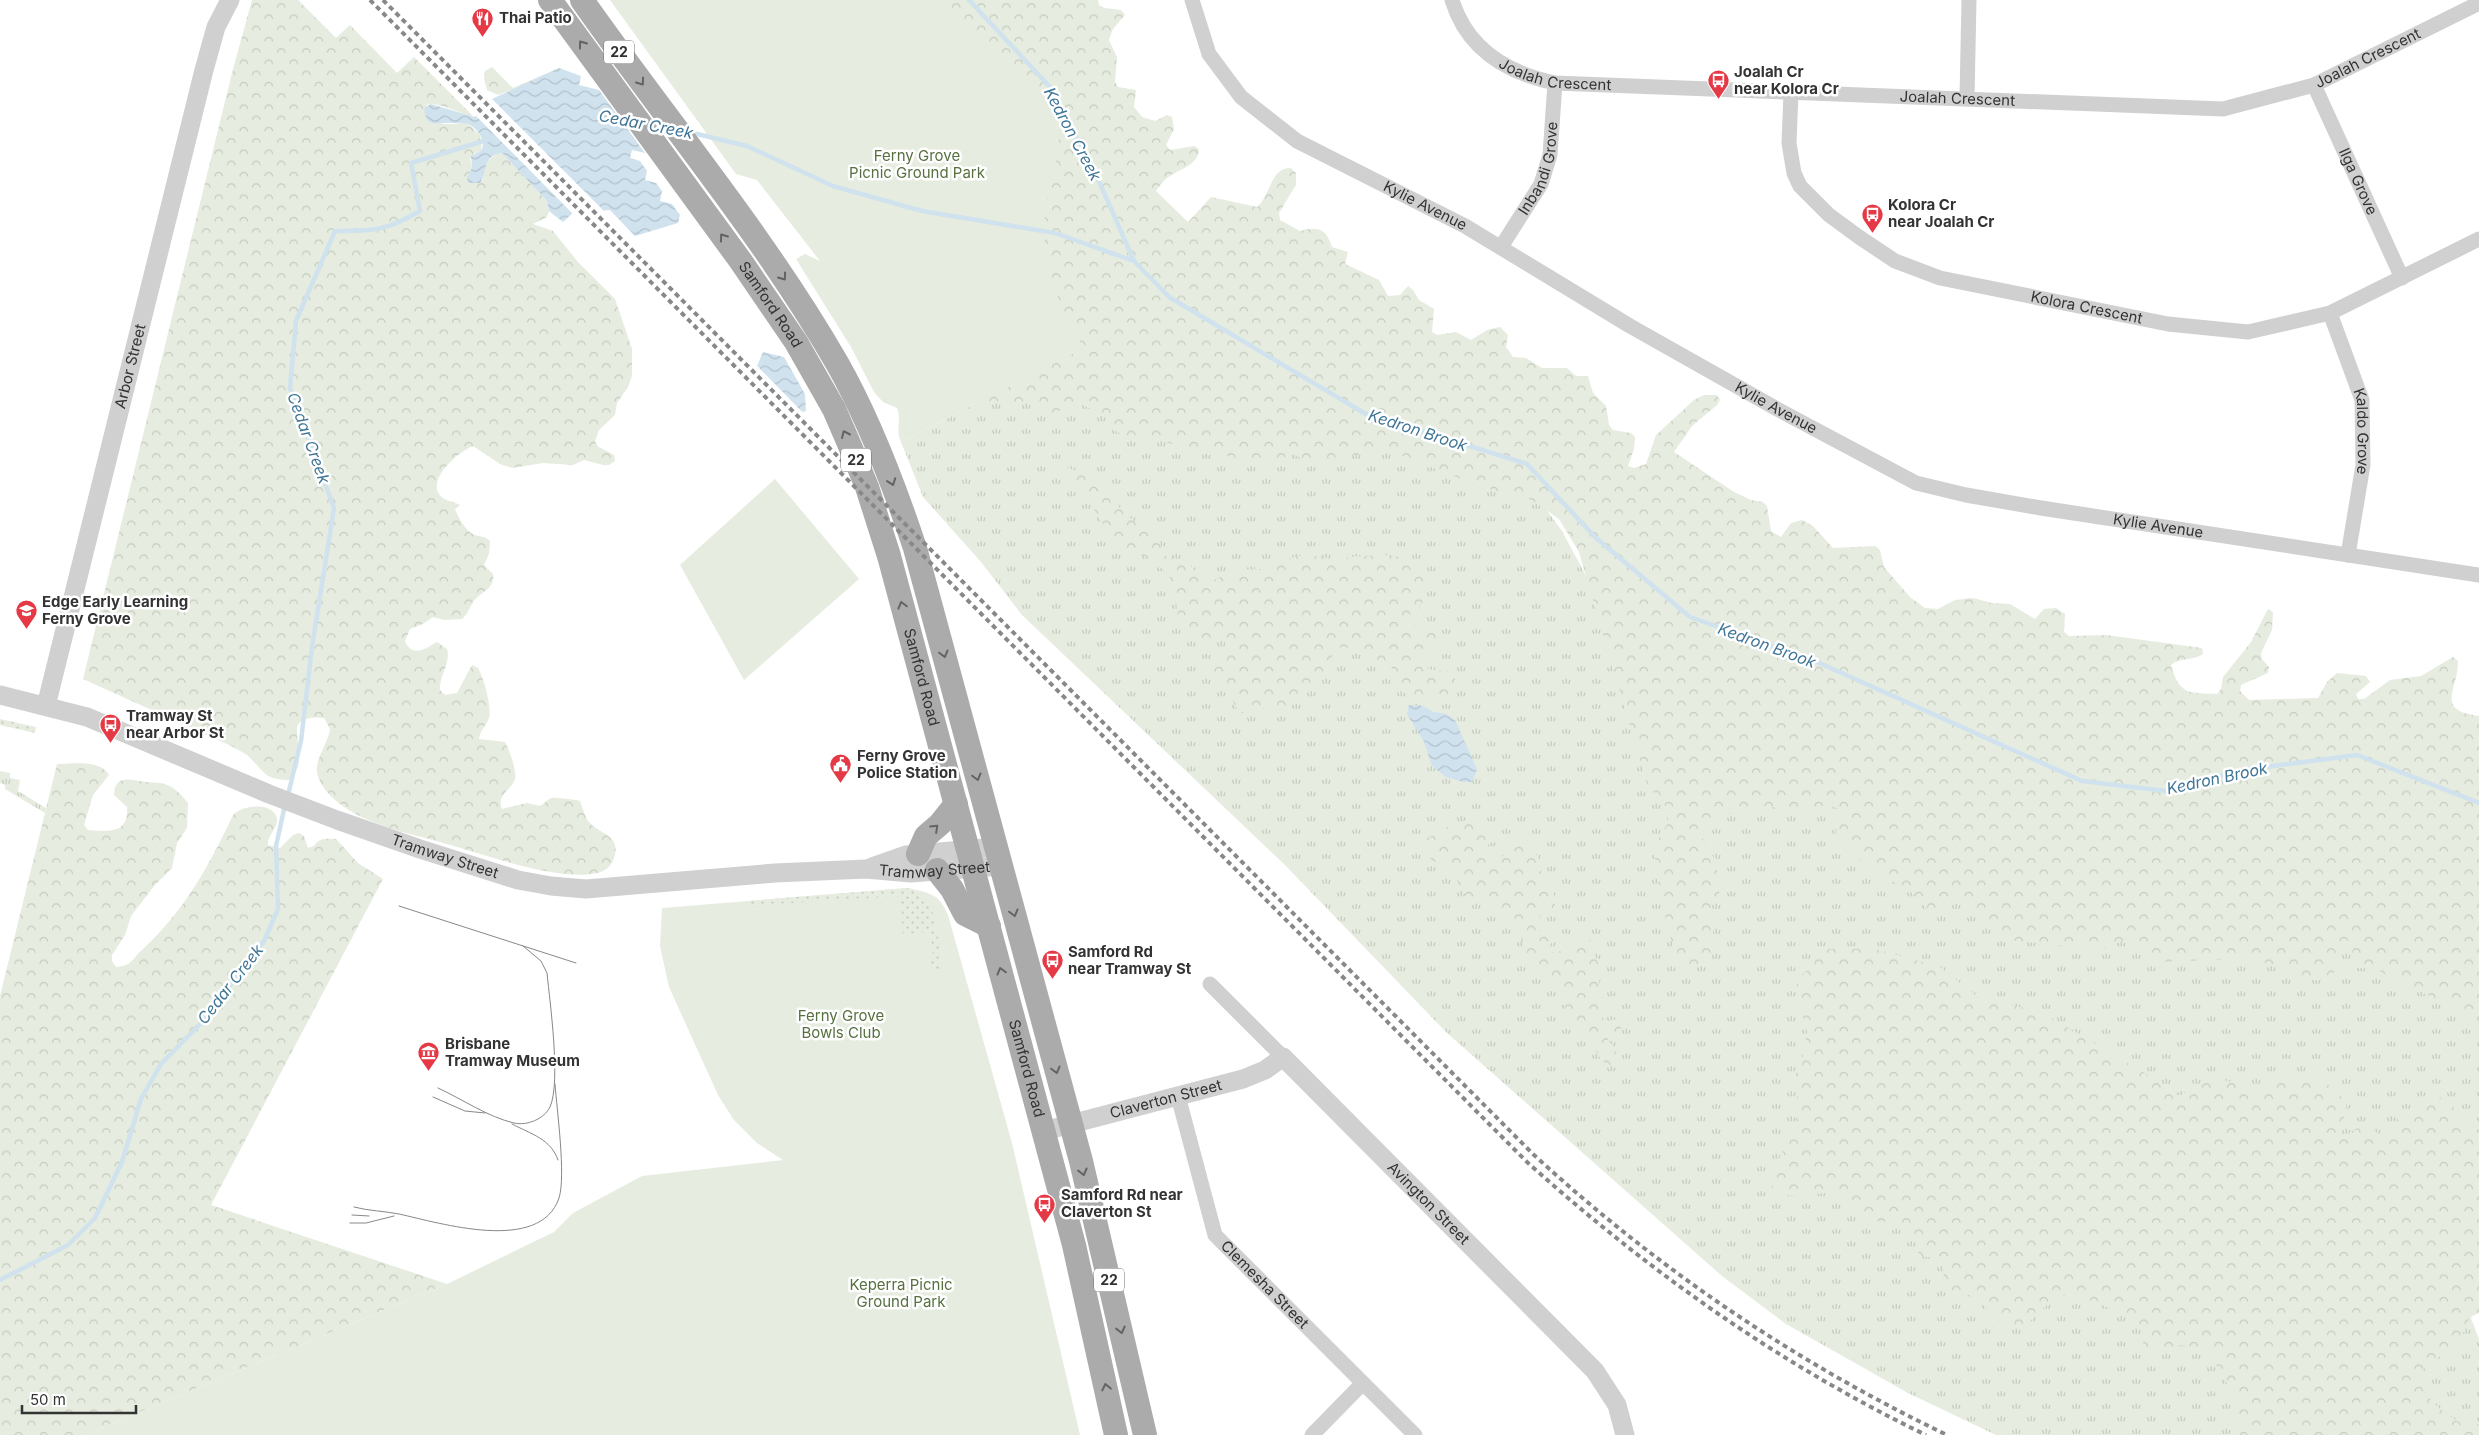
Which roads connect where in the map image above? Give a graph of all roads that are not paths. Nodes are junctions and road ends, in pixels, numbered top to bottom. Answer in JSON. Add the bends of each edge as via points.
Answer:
{"nodes":[{"id":1,"x":216,"y":0,"type":"edge"},
{"id":2,"x":230,"y":0,"type":"edge"},
{"id":3,"x":550,"y":0,"type":"edge"},
{"id":4,"x":582,"y":0,"type":"edge"},
{"id":5,"x":1192,"y":0,"type":"edge"},
{"id":6,"x":1452,"y":0,"type":"edge"},
{"id":7,"x":1969,"y":0,"type":"edge"},
{"id":8,"x":2479,"y":3,"type":"edge"},
{"id":9,"x":216,"y":27,"type":"junction"},
{"id":10,"x":1555,"y":83,"type":"junction"},
{"id":11,"x":2314,"y":85,"type":"junction"},
{"id":12,"x":1791,"y":93,"type":"junction"},
{"id":13,"x":1966,"y":98,"type":"junction"},
{"id":14,"x":2479,"y":239,"type":"edge"},
{"id":15,"x":1501,"y":247,"type":"junction"},
{"id":16,"x":2402,"y":278,"type":"junction"},
{"id":17,"x":2330,"y":313,"type":"junction"},
{"id":18,"x":2348,"y":555,"type":"junction"},
{"id":19,"x":2479,"y":576,"type":"edge"},
{"id":20,"x":0,"y":695,"type":"edge"},
{"id":21,"x":46,"y":706,"type":"junction"},
{"id":22,"x":956,"y":804,"type":"junction"},
{"id":23,"x":918,"y":854,"type":"junction"},
{"id":24,"x":999,"y":857,"type":"junction"},
{"id":25,"x":971,"y":859,"type":"junction"},
{"id":26,"x":866,"y":868,"type":"junction"},
{"id":27,"x":937,"y":870,"type":"junction"},
{"id":28,"x":988,"y":926,"type":"junction"},
{"id":29,"x":1210,"y":984,"type":"dead end"},
{"id":30,"x":1283,"y":1057,"type":"junction"},
{"id":31,"x":1178,"y":1096,"type":"junction"},
{"id":32,"x":1071,"y":1125,"type":"junction"},
{"id":33,"x":1044,"y":1131,"type":"junction"},
{"id":34,"x":1362,"y":1384,"type":"junction"},
{"id":35,"x":1116,"y":1435,"type":"edge"},
{"id":36,"x":1145,"y":1435,"type":"edge"},
{"id":37,"x":1312,"y":1435,"type":"edge"},
{"id":38,"x":1415,"y":1435,"type":"edge"},
{"id":39,"x":1625,"y":1435,"type":"edge"}],
"edges":[{"from":1,"to":9,"type":"street","name":"Arbor Street"},
{"from":2,"to":9,"type":"street","name":"Arbor Street"},
{"from":22,"to":3,"type":"main road","name":"Samford Road","number":"22","one_way":true,"via":[[889,556],[867,487],[834,409],[792,335]]},
{"from":4,"to":24,"type":"main road","name":"Samford Road","number":"22","one_way":true,"via":[[798,298],[838,364],[873,436],[915,548]]},
{"from":5,"to":15,"type":"street","name":"Kylie Avenue","via":[[1209,54],[1241,96],[1297,141]]},
{"from":6,"to":10,"type":"street","name":"Joalah Crescent","via":[[1467,34],[1482,49],[1516,72]]},
{"from":7,"to":13,"type":"street"},
{"from":8,"to":11,"type":"street","name":"Joalah Crescent"},
{"from":9,"to":21,"type":"street","name":"Arbor Street","via":[[172,192]]},
{"from":10,"to":12,"type":"street","name":"Joalah Crescent"},
{"from":10,"to":15,"type":"street","name":"Inbandi Grove","via":[[1550,155],[1541,184]]},
{"from":11,"to":13,"type":"street","name":"Joalah Crescent","via":[[2223,110]]},
{"from":11,"to":16,"type":"street","name":"Ilga Grove"},
{"from":12,"to":13,"type":"street","name":"Joalah Crescent"},
{"from":12,"to":17,"type":"street","name":"Kolora Crescent","via":[[1789,143],[1794,173],[1800,186],[1829,215],[1859,237],[1917,271],[2168,324],[2248,332]]},
{"from":14,"to":16,"type":"street","name":"Kolora Crescent"},
{"from":15,"to":18,"type":"street","name":"Kylie Avenue","via":[[1630,326],[1916,483],[1966,495]]},
{"from":16,"to":17,"type":"street","name":"Kolora Crescent"},
{"from":17,"to":18,"type":"street","name":"Kaldo Grove","via":[[2362,400],[2363,465]]},
{"from":18,"to":19,"type":"street","name":"Kylie Avenue"},
{"from":20,"to":21,"type":"street","name":"Tramway Street"},
{"from":21,"to":26,"type":"street","name":"Tramway Street","via":[[87,717],[337,820],[509,877],[551,886],[586,888]]},
{"from":23,"to":22,"type":"main road","one_way":true,"via":[[926,836]]},
{"from":22,"to":25,"type":"main road","name":"Samford Road","number":"22"},
{"from":23,"to":25,"type":"street","name":"Tramway Street"},
{"from":23,"to":26,"type":"street","name":"Tramway Street"},
{"from":24,"to":25,"type":"street","name":"Tramway Street"},
{"from":24,"to":32,"type":"main road","name":"Samford Road","number":"22","one_way":true},
{"from":25,"to":27,"type":"street","name":"Tramway Street"},
{"from":25,"to":28,"type":"main road","name":"Samford Road","number":"22"},
{"from":26,"to":27,"type":"street","name":"Tramway Street","via":[[911,873]]},
{"from":27,"to":28,"type":"main road","via":[[966,914]]},
{"from":33,"to":28,"type":"main road","name":"Samford Road","number":"22","one_way":true},
{"from":29,"to":30,"type":"street","name":"Avington Street"},
{"from":30,"to":31,"type":"street","name":"Claverton Street","via":[[1254,1075]]},
{"from":30,"to":39,"type":"street","name":"Avington Street","via":[[1595,1371],[1617,1405]]},
{"from":31,"to":32,"type":"street","name":"Claverton Street"},
{"from":31,"to":34,"type":"street","name":"Clemesha Street","via":[[1216,1235]]},
{"from":32,"to":33,"type":"street","name":"Claverton Street"},
{"from":32,"to":36,"type":"main road","name":"Samford Road","number":"22","one_way":true},
{"from":35,"to":33,"type":"main road","name":"Samford Road","number":"22","one_way":true,"via":[[1074,1245]]},
{"from":34,"to":37,"type":"street"},
{"from":34,"to":38,"type":"street","name":"Clemesha Street"}]}
